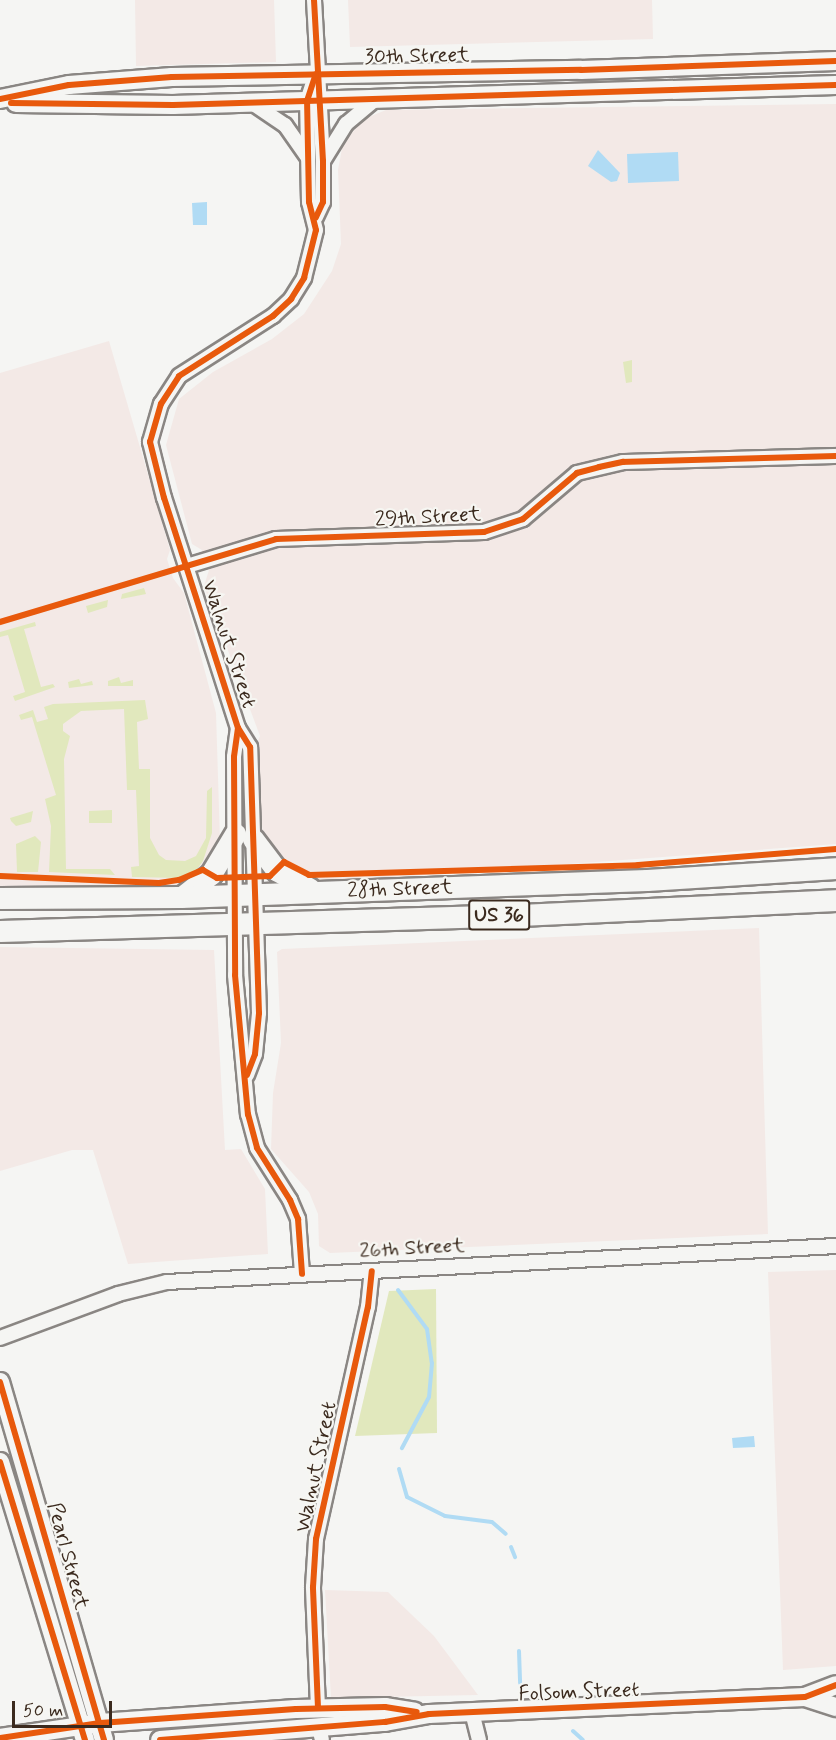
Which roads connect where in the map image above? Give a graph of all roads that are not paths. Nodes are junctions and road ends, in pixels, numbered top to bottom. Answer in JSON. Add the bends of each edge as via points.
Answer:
{"nodes":[{"id":1,"x":314,"y":0,"type":"edge"},
{"id":2,"x":836,"y":61,"type":"edge"},
{"id":3,"x":316,"y":74,"type":"junction"},
{"id":4,"x":836,"y":85,"type":"edge"},
{"id":5,"x":375,"y":99,"type":"junction"},
{"id":6,"x":0,"y":101,"type":"edge"},
{"id":7,"x":314,"y":101,"type":"junction"},
{"id":8,"x":252,"y":102,"type":"junction"},
{"id":9,"x":308,"y":158,"type":"junction"},
{"id":10,"x":323,"y":160,"type":"junction"},
{"id":11,"x":316,"y":217,"type":"junction"},
{"id":12,"x":836,"y":456,"type":"edge"},
{"id":13,"x":187,"y":567,"type":"junction"},
{"id":14,"x":244,"y":836,"type":"junction"},
{"id":15,"x":836,"y":868,"type":"edge"},
{"id":16,"x":316,"y":892,"type":"junction"},
{"id":17,"x":246,"y":894,"type":"junction"},
{"id":18,"x":181,"y":897,"type":"junction"},
{"id":19,"x":0,"y":898,"type":"edge"},
{"id":20,"x":836,"y":900,"type":"edge"},
{"id":21,"x":246,"y":924,"type":"junction"},
{"id":22,"x":0,"y":931,"type":"edge"},
{"id":23,"x":247,"y":1075,"type":"junction"},
{"id":24,"x":836,"y":1246,"type":"edge"},
{"id":25,"x":372,"y":1271,"type":"junction"},
{"id":26,"x":302,"y":1274,"type":"junction"},
{"id":27,"x":0,"y":1338,"type":"edge"},
{"id":28,"x":0,"y":1382,"type":"edge"},
{"id":29,"x":0,"y":1462,"type":"edge"},
{"id":30,"x":11,"y":1498,"type":"junction"},
{"id":31,"x":57,"y":1578,"type":"junction"},
{"id":32,"x":836,"y":1685,"type":"edge"},
{"id":33,"x":805,"y":1697,"type":"junction"},
{"id":34,"x":836,"y":1707,"type":"edge"},
{"id":35,"x":318,"y":1708,"type":"junction"},
{"id":36,"x":472,"y":1712,"type":"junction"},
{"id":37,"x":429,"y":1714,"type":"junction"},
{"id":38,"x":102,"y":1732,"type":"edge"},
{"id":39,"x":82,"y":1733,"type":"edge"},
{"id":40,"x":320,"y":1734,"type":"edge"},
{"id":41,"x":0,"y":1738,"type":"edge"},
{"id":42,"x":160,"y":1740,"type":"edge"},
{"id":43,"x":478,"y":1740,"type":"edge"}],
"edges":[{"from":1,"to":3,"type":"street","name":"Walnut Street"},
{"from":2,"to":3,"type":"main road","name":"30th Street"},
{"from":3,"to":6,"type":"main road","name":"30th Street","via":[[184,76],[79,84]]},
{"from":3,"to":7,"type":"street","name":"Walnut Street"},
{"from":4,"to":5,"type":"main road","name":"30th Street"},
{"from":5,"to":7,"type":"main road","name":"30th Street"},
{"from":5,"to":10,"type":"street","via":[[346,124]]},
{"from":6,"to":8,"type":"main road","name":"30th Street","via":[[84,106]]},
{"from":7,"to":8,"type":"main road","name":"30th Street"},
{"from":7,"to":9,"type":"street","name":"Walnut Street"},
{"from":7,"to":10,"type":"street","name":"Walnut Street"},
{"from":8,"to":9,"type":"street","via":[[285,125]]},
{"from":9,"to":11,"type":"street","name":"Walnut Street","via":[[309,202]]},
{"from":10,"to":11,"type":"street","name":"Walnut Street","via":[[323,202]]},
{"from":11,"to":13,"type":"street","name":"Walnut Street","via":[[310,264],[291,299],[261,325],[179,376],[154,420],[153,461]]},
{"from":12,"to":13,"type":"street","name":"29th Street","via":[[615,464],[577,473],[523,519],[484,532],[276,539]]},
{"from":13,"to":14,"type":"street","name":"Walnut Street","via":[[238,728],[234,757]]},
{"from":14,"to":16,"type":"highway","via":[[276,870]]},
{"from":14,"to":17,"type":"street","name":"Walnut Street"},
{"from":14,"to":18,"type":"highway","via":[[211,874]]},
{"from":15,"to":16,"type":"highway","name":"28th Street","number":"US 36"},
{"from":16,"to":17,"type":"highway","name":"28th Street","number":"US 36"},
{"from":17,"to":18,"type":"highway","name":"28th Street","number":"US 36"},
{"from":17,"to":21,"type":"street","name":"Walnut Street"},
{"from":17,"to":21,"type":"street","name":"Walnut Street"},
{"from":18,"to":19,"type":"highway","name":"28th Street","number":"US 36"},
{"from":20,"to":21,"type":"highway","name":"28th Street","number":"US 36"},
{"from":21,"to":22,"type":"highway","name":"28th Street","number":"US 36"},
{"from":21,"to":23,"type":"street","name":"Walnut Street","via":[[237,1015]]},
{"from":21,"to":23,"type":"street","name":"Walnut Street","via":[[258,1032]]},
{"from":23,"to":26,"type":"street","name":"Walnut Street","via":[[251,1131],[264,1162],[298,1219]]},
{"from":24,"to":25,"type":"street","name":"26th Street"},
{"from":25,"to":26,"type":"street","name":"26th Street"},
{"from":25,"to":35,"type":"street","name":"Walnut Street","via":[[368,1307],[316,1539],[313,1587]]},
{"from":26,"to":27,"type":"street","name":"26th Street","via":[[147,1286]]},
{"from":28,"to":31,"type":"main road","name":"Pearl Street"},
{"from":29,"to":30,"type":"main road","name":"Pearl Street"},
{"from":30,"to":31,"type":"main road","via":[[23,1518],[38,1565],[51,1578]]},
{"from":30,"to":39,"type":"main road","name":"Pearl Street"},
{"from":31,"to":38,"type":"main road","name":"Pearl Street"},
{"from":32,"to":33,"type":"main road","name":"Folsom Street"},
{"from":33,"to":34,"type":"main road","name":"Folsom Street"},
{"from":33,"to":36,"type":"main road","name":"Folsom Street"},
{"from":35,"to":37,"type":"main road","name":"Folsom Street","via":[[385,1707]]},
{"from":35,"to":38,"type":"main road","name":"Folsom Street"},
{"from":36,"to":37,"type":"main road","name":"Folsom Street"},
{"from":36,"to":43,"type":"street"},
{"from":37,"to":40,"type":"main road","name":"Folsom Street"},
{"from":38,"to":39,"type":"main road","name":"Folsom Street"},
{"from":39,"to":41,"type":"main road","name":"Folsom Street"},
{"from":40,"to":42,"type":"main road","name":"Folsom Street"}]}
